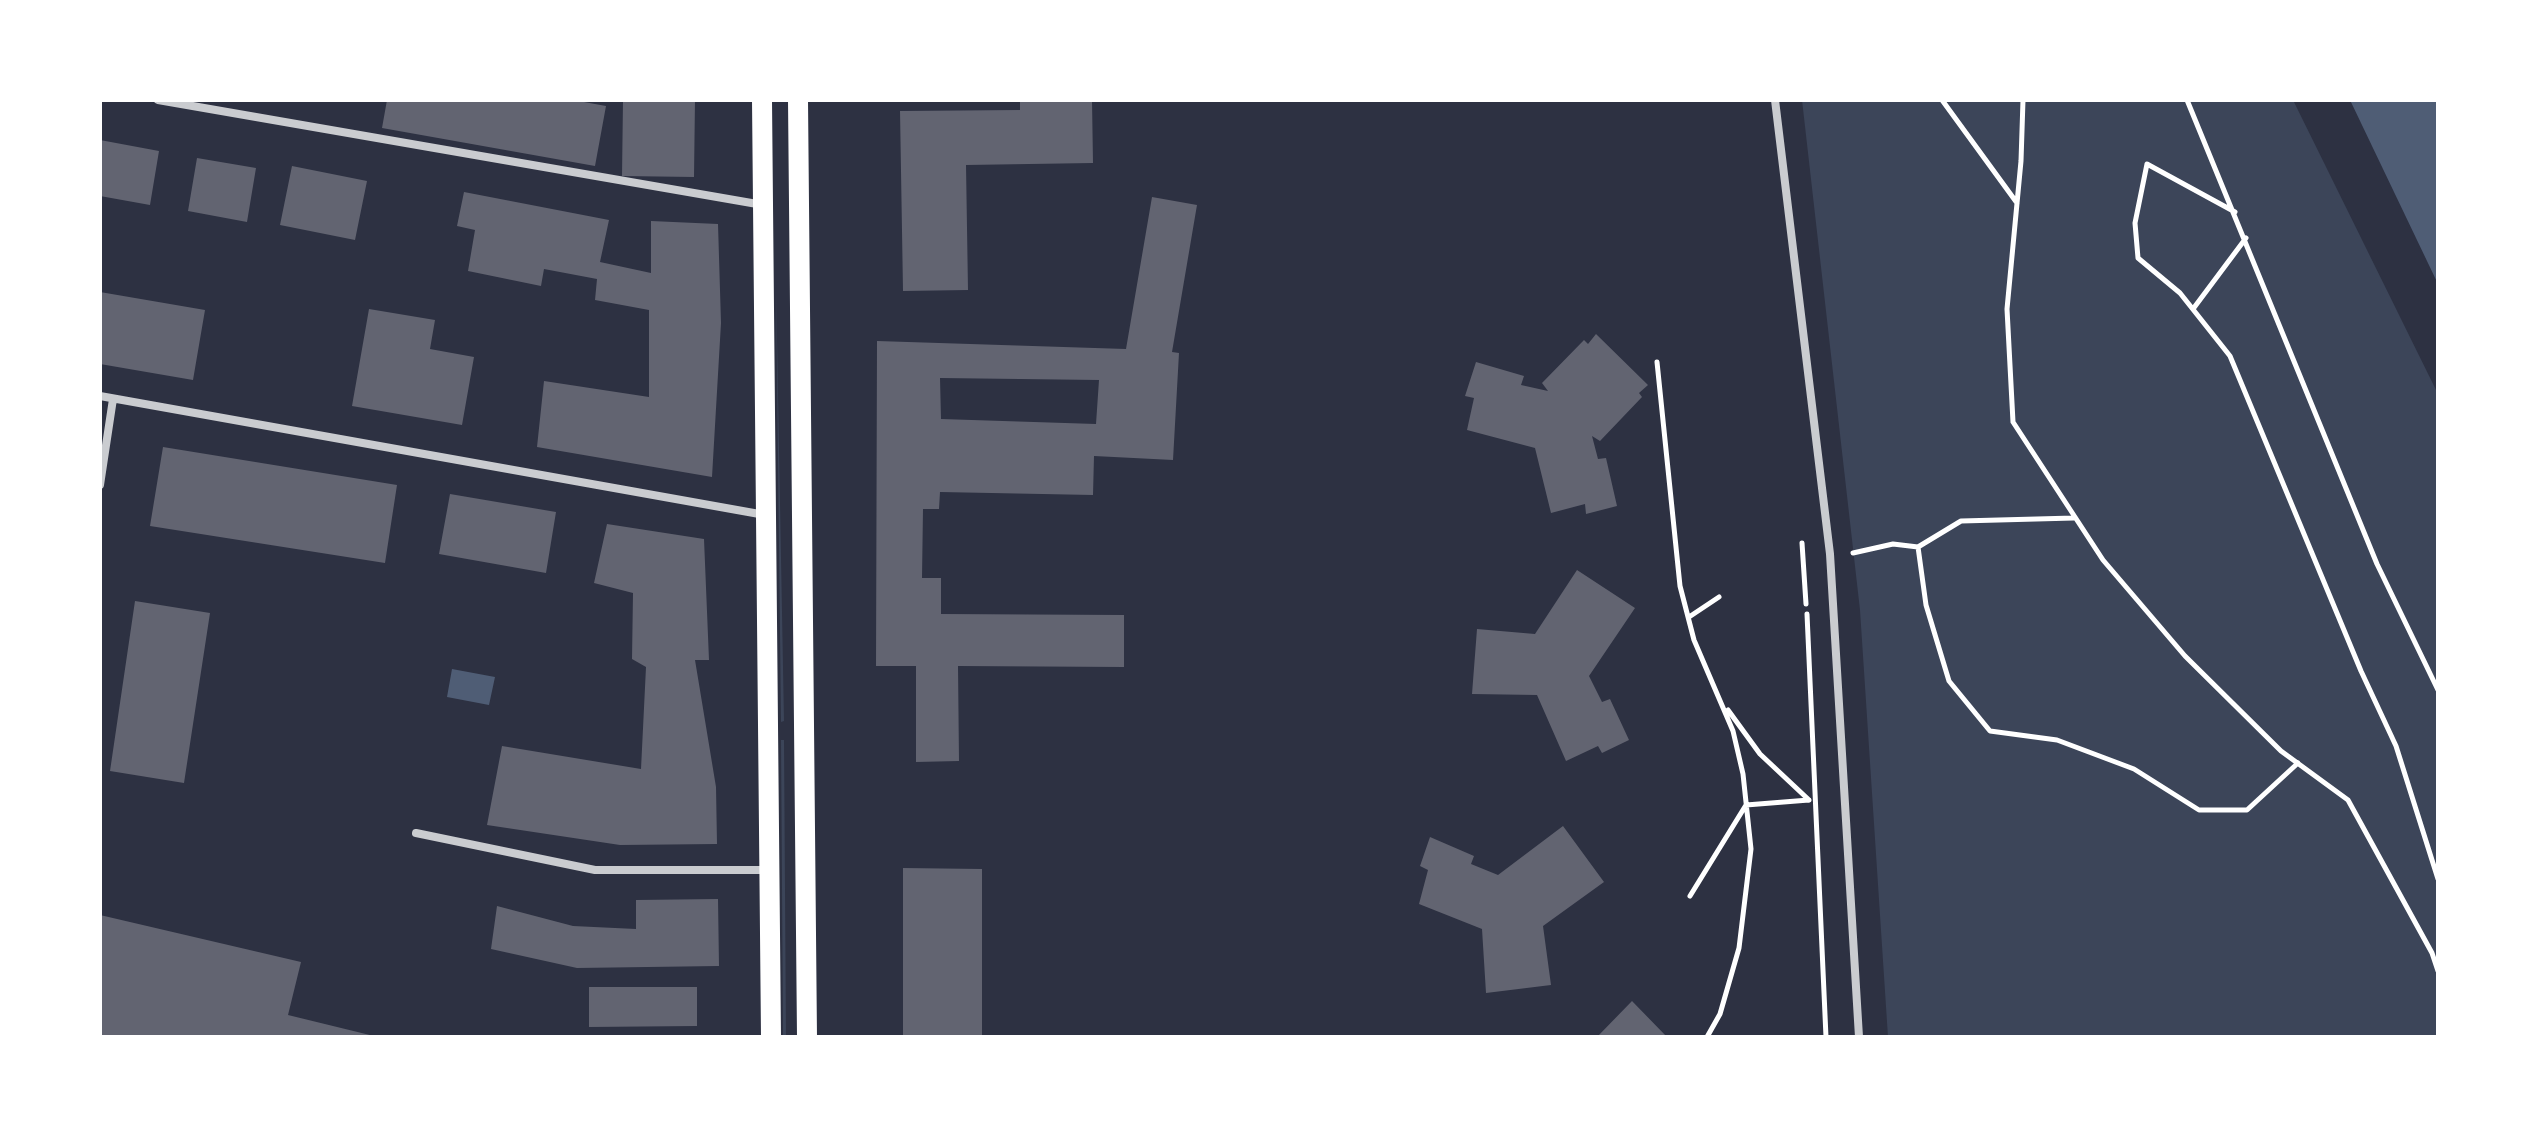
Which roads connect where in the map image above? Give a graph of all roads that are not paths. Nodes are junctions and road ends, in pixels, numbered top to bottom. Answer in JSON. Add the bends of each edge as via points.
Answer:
{"nodes":[{"id":1,"x":158,"y":100,"type":"edge"},
{"id":2,"x":762,"y":100,"type":"edge"},
{"id":3,"x":798,"y":100,"type":"edge"},
{"id":4,"x":1775,"y":100,"type":"edge"},
{"id":5,"x":763,"y":205,"type":"junction"},
{"id":6,"x":100,"y":396,"type":"edge"},
{"id":7,"x":113,"y":399,"type":"junction"},
{"id":8,"x":100,"y":485,"type":"edge"},
{"id":9,"x":766,"y":515,"type":"junction"},
{"id":10,"x":416,"y":833,"type":"dead end"},
{"id":11,"x":770,"y":870,"type":"junction"},
{"id":12,"x":771,"y":1037,"type":"edge"},
{"id":13,"x":807,"y":1037,"type":"edge"},
{"id":14,"x":1859,"y":1037,"type":"edge"}],
"edges":[{"from":1,"to":5,"type":"street"},
{"from":2,"to":5,"type":"main road"},
{"from":3,"to":13,"type":"main road"},
{"from":4,"to":14,"type":"street","via":[[1830,554]]},
{"from":5,"to":9,"type":"main road"},
{"from":6,"to":7,"type":"street"},
{"from":7,"to":8,"type":"street"},
{"from":7,"to":9,"type":"street"},
{"from":9,"to":11,"type":"main road"},
{"from":10,"to":11,"type":"street","via":[[595,870]]},
{"from":11,"to":12,"type":"main road"}]}
